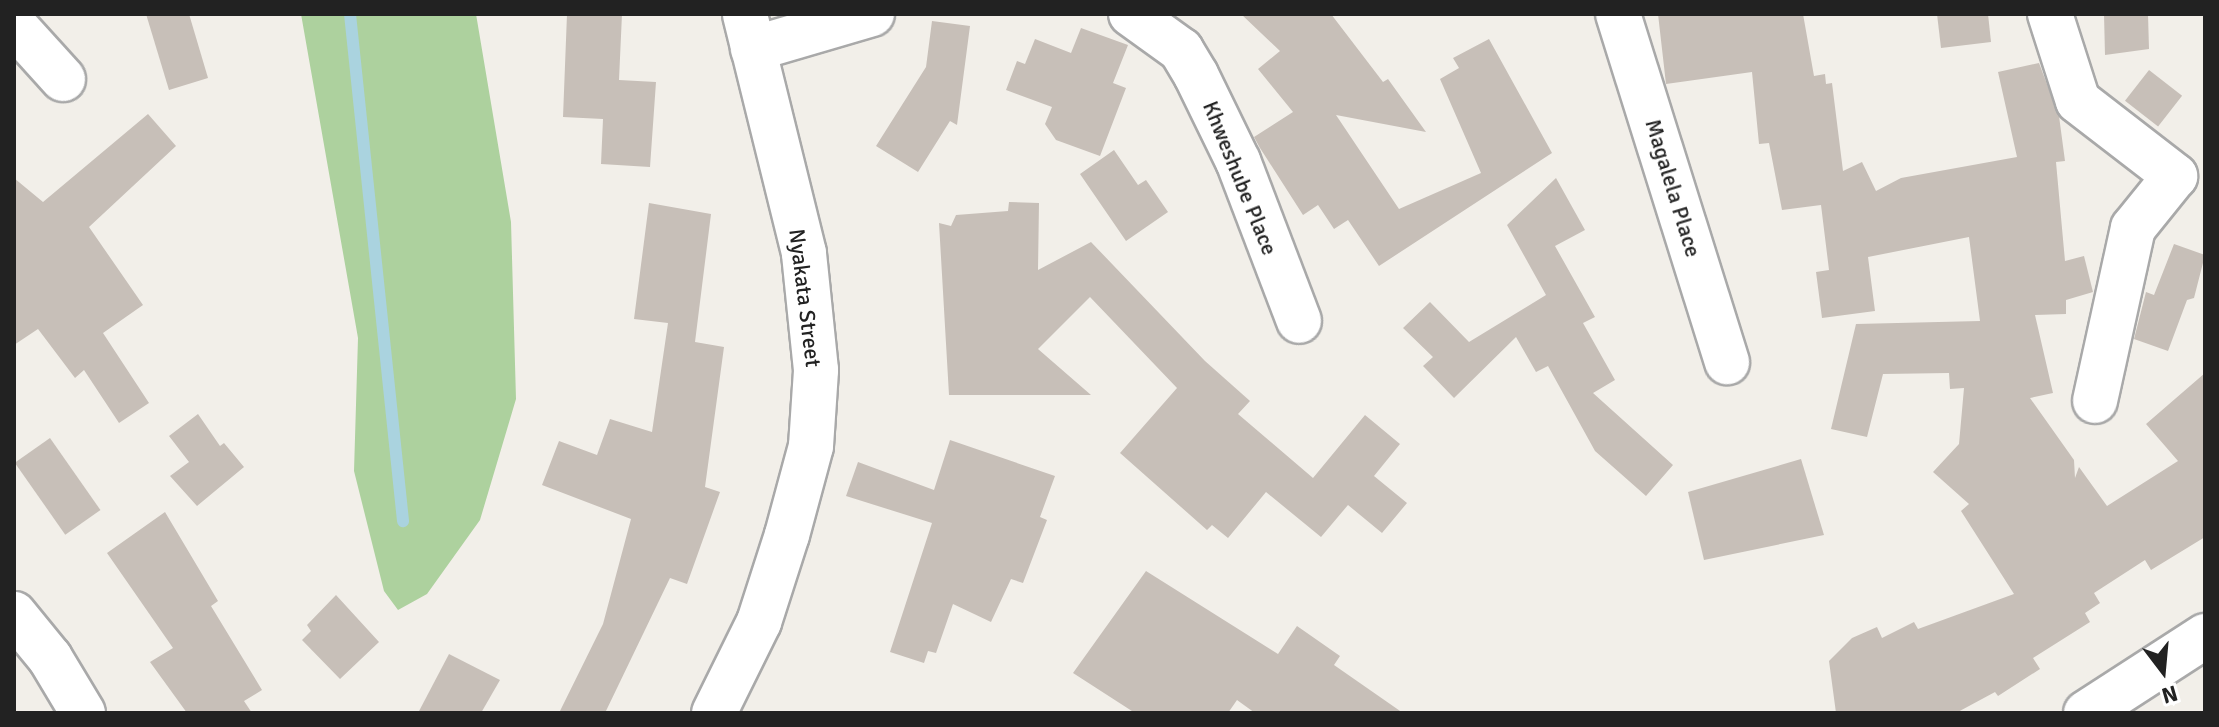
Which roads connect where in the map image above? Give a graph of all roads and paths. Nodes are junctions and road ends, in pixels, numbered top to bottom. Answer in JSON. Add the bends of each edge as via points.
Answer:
{"nodes":[{"id":1,"x":872,"y":14,"type":"edge"},
{"id":2,"x":1131,"y":14,"type":"edge"},
{"id":3,"x":1618,"y":14,"type":"edge"},
{"id":4,"x":2050,"y":14,"type":"edge"},
{"id":5,"x":14,"y":25,"type":"edge"},
{"id":6,"x":749,"y":31,"type":"edge"},
{"id":7,"x":63,"y":79,"type":"dead end"},
{"id":8,"x":1299,"y":321,"type":"dead end"},
{"id":9,"x":1727,"y":362,"type":"dead end"},
{"id":10,"x":2095,"y":401,"type":"dead end"},
{"id":11,"x":14,"y":614,"type":"edge"},
{"id":12,"x":2205,"y":636,"type":"edge"},
{"id":13,"x":83,"y":713,"type":"edge"},
{"id":14,"x":714,"y":713,"type":"edge"},
{"id":15,"x":2086,"y":713,"type":"edge"}],
"edges":[{"from":1,"to":6,"type":"street"},
{"from":2,"to":8,"type":"street","name":"Khweshube Place","via":[[1181,50],[1196,75],[1238,161]]},
{"from":3,"to":9,"type":"street","name":"Magalela Place"},
{"from":4,"to":10,"type":"street","via":[[2078,101],[2175,176],[2133,228]]},
{"from":5,"to":7,"type":"street"},
{"from":6,"to":14,"type":"street","name":"Nyakata Street","via":[[804,253],[816,370],[811,446],[787,535],[759,622]]},
{"from":11,"to":13,"type":"street","via":[[50,658]]},
{"from":12,"to":15,"type":"street"}]}
